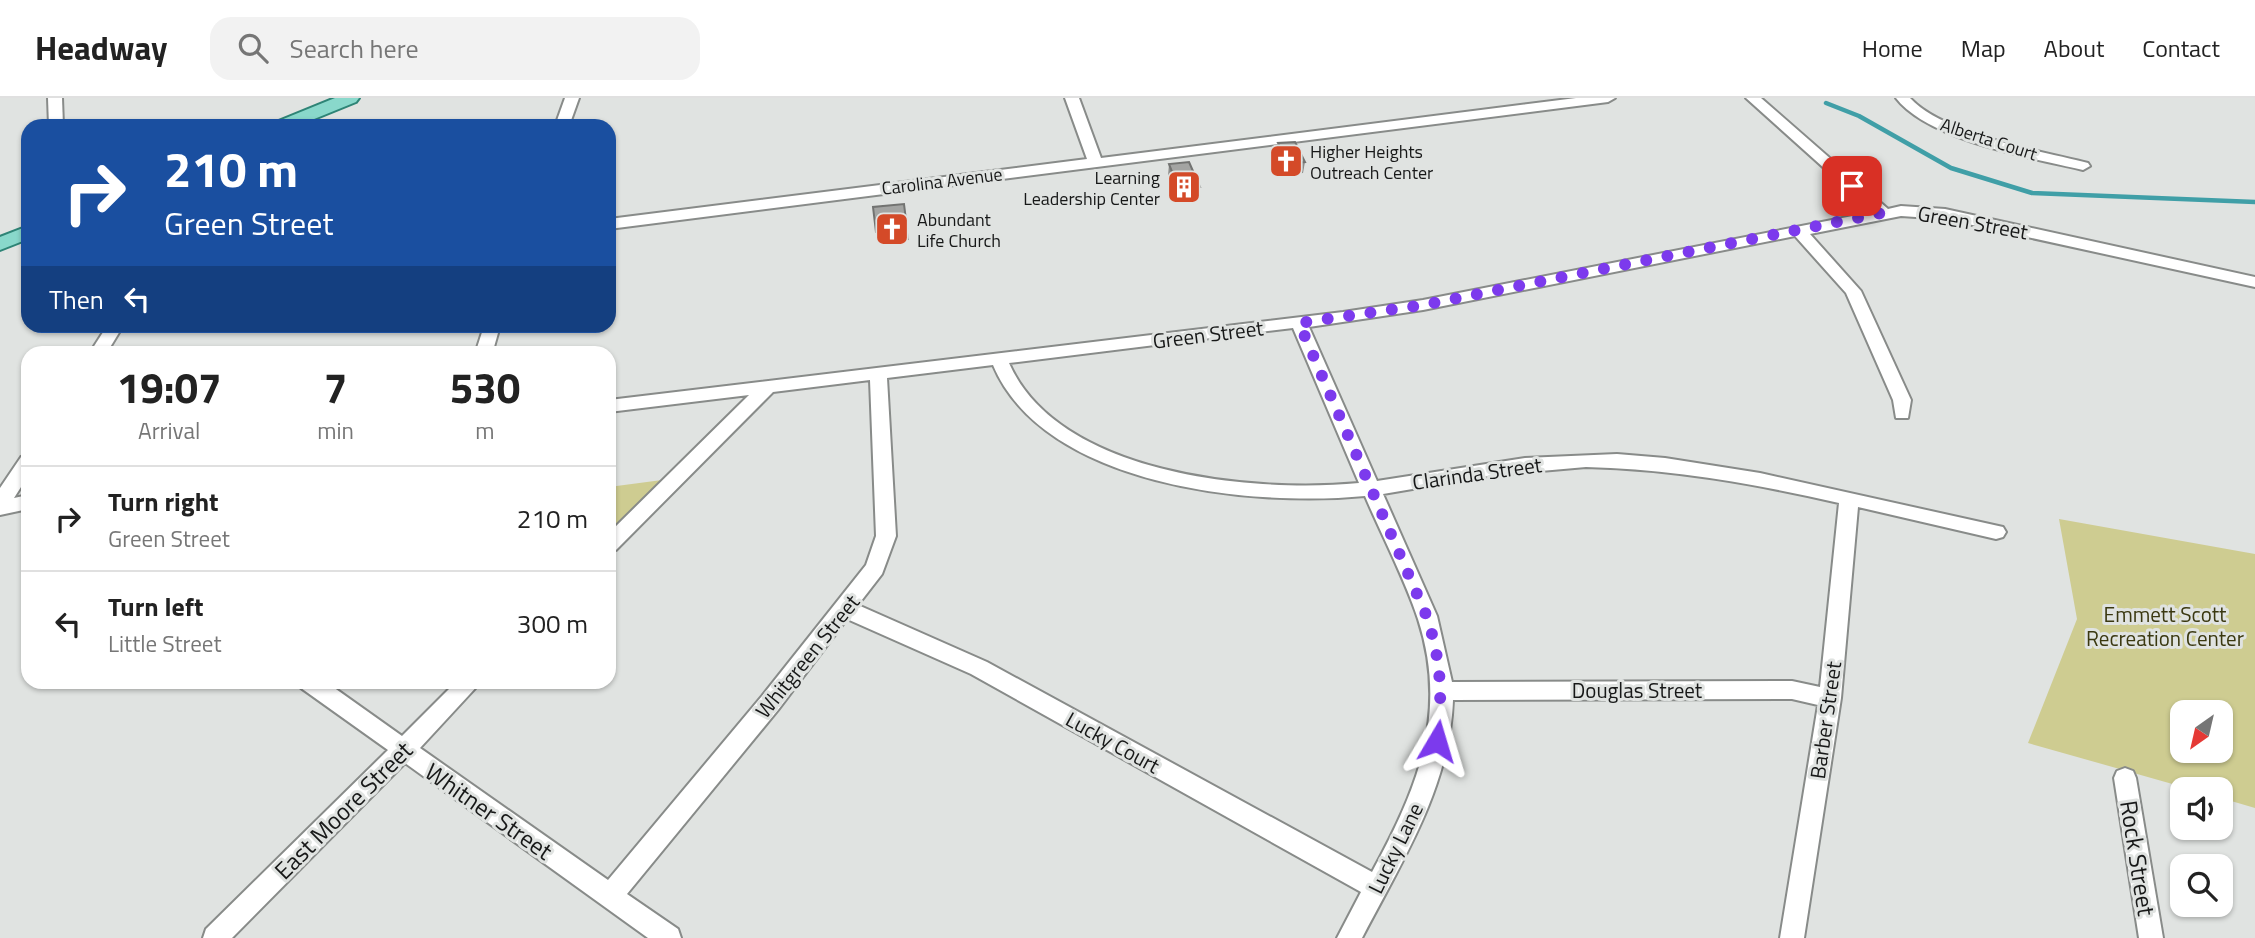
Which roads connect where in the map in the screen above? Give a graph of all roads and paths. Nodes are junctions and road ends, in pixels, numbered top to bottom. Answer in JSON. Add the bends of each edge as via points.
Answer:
{"nodes":[{"id":1,"x":55,"y":98,"type":"edge"},
{"id":2,"x":350,"y":98,"type":"edge"},
{"id":3,"x":572,"y":98,"type":"edge"},
{"id":4,"x":1072,"y":98,"type":"edge"},
{"id":5,"x":1602,"y":98,"type":"edge"},
{"id":6,"x":1753,"y":98,"type":"edge"},
{"id":7,"x":1903,"y":98,"type":"edge"},
{"id":8,"x":55,"y":119,"type":"edge"},
{"id":9,"x":299,"y":119,"type":"edge"},
{"id":10,"x":564,"y":119,"type":"edge"},
{"id":11,"x":1095,"y":162,"type":"junction"},
{"id":12,"x":2083,"y":166,"type":"dead end"},
{"id":13,"x":1882,"y":213,"type":"junction"},
{"id":14,"x":616,"y":223,"type":"edge"},
{"id":15,"x":1798,"y":230,"type":"junction"},
{"id":16,"x":21,"y":235,"type":"edge"},
{"id":17,"x":0,"y":244,"type":"edge"},
{"id":18,"x":2255,"y":282,"type":"edge"},
{"id":19,"x":1299,"y":323,"type":"junction"},
{"id":20,"x":999,"y":359,"type":"junction"},
{"id":21,"x":878,"y":373,"type":"junction"},
{"id":22,"x":769,"y":387,"type":"junction"},
{"id":23,"x":616,"y":404,"type":"edge"},
{"id":24,"x":1902,"y":414,"type":"dead end"},
{"id":25,"x":21,"y":474,"type":"edge"},
{"id":26,"x":1372,"y":488,"type":"junction"},
{"id":27,"x":1849,"y":500,"type":"junction"},
{"id":28,"x":21,"y":503,"type":"edge"},
{"id":29,"x":0,"y":505,"type":"edge"},
{"id":30,"x":1996,"y":532,"type":"dead end"},
{"id":31,"x":616,"y":538,"type":"edge"},
{"id":32,"x":845,"y":609,"type":"junction"},
{"id":33,"x":318,"y":689,"type":"edge"},
{"id":34,"x":464,"y":689,"type":"edge"},
{"id":35,"x":1442,"y":691,"type":"junction"},
{"id":36,"x":1830,"y":698,"type":"junction"},
{"id":37,"x":402,"y":751,"type":"junction"},
{"id":38,"x":2125,"y":778,"type":"dead end"},
{"id":39,"x":1375,"y":887,"type":"junction"},
{"id":40,"x":611,"y":895,"type":"junction"},
{"id":41,"x":215,"y":938,"type":"edge"},
{"id":42,"x":669,"y":938,"type":"edge"},
{"id":43,"x":1349,"y":938,"type":"edge"},
{"id":44,"x":1792,"y":938,"type":"edge"},
{"id":45,"x":2151,"y":938,"type":"edge"}],
"edges":[{"from":1,"to":8,"type":"street"},
{"from":2,"to":9,"type":"main road"},
{"from":3,"to":10,"type":"street"},
{"from":4,"to":11,"type":"street"},
{"from":5,"to":11,"type":"street","name":"Carolina Avenue"},
{"from":6,"to":13,"type":"street"},
{"from":7,"to":12,"type":"street","name":"Alberta Court","via":[[1916,112],[1940,124]]},
{"from":11,"to":14,"type":"street","name":"Carolina Avenue"},
{"from":13,"to":15,"type":"street","name":"Green Street"},
{"from":13,"to":18,"type":"street","name":"Green Street","via":[[1945,214]]},
{"from":15,"to":19,"type":"street","name":"Green Street","via":[[1423,305]]},
{"from":15,"to":24,"type":"street","via":[[1860,302],[1902,400]]},
{"from":16,"to":17,"type":"main road"},
{"from":19,"to":20,"type":"street","name":"Green Street"},
{"from":19,"to":26,"type":"street","name":"Lucky Lane"},
{"from":20,"to":21,"type":"street","name":"Green Street"},
{"from":20,"to":26,"type":"street","name":"Clarinda Street","via":[[1008,381],[1040,420],[1066,438],[1107,456],[1222,488],[1286,493]]},
{"from":21,"to":22,"type":"street","name":"Green Street"},
{"from":21,"to":32,"type":"street","name":"Whitgreen Street","via":[[886,536],[875,568]]},
{"from":22,"to":23,"type":"street","name":"Green Street"},
{"from":22,"to":31,"type":"street"},
{"from":25,"to":29,"type":"street"},
{"from":26,"to":27,"type":"street","name":"Clarinda Street","via":[[1501,467],[1592,460],[1674,465]]},
{"from":26,"to":35,"type":"street","name":"Lucky Lane","via":[[1427,617]]},
{"from":27,"to":30,"type":"street","name":"Clarinda Street"},
{"from":27,"to":36,"type":"street","name":"Barber Street"},
{"from":28,"to":29,"type":"street"},
{"from":32,"to":39,"type":"street","name":"Lucky Court","via":[[979,668]]},
{"from":32,"to":40,"type":"street","name":"Whitgreen Street"},
{"from":33,"to":37,"type":"street","name":"Whitner Street"},
{"from":34,"to":37,"type":"street","name":"East Moore Street"},
{"from":35,"to":36,"type":"street","name":"Douglas Street","via":[[1792,690]]},
{"from":35,"to":39,"type":"street","name":"Lucky Lane","via":[[1429,774]]},
{"from":36,"to":44,"type":"street","name":"Barber Street"},
{"from":37,"to":40,"type":"street","name":"Whitner Street"},
{"from":37,"to":41,"type":"street","name":"East Moore Street"},
{"from":38,"to":45,"type":"street","name":"Rock Street"},
{"from":39,"to":43,"type":"street","name":"Lucky Lane"},
{"from":40,"to":42,"type":"street","name":"Whitner Street"}]}
